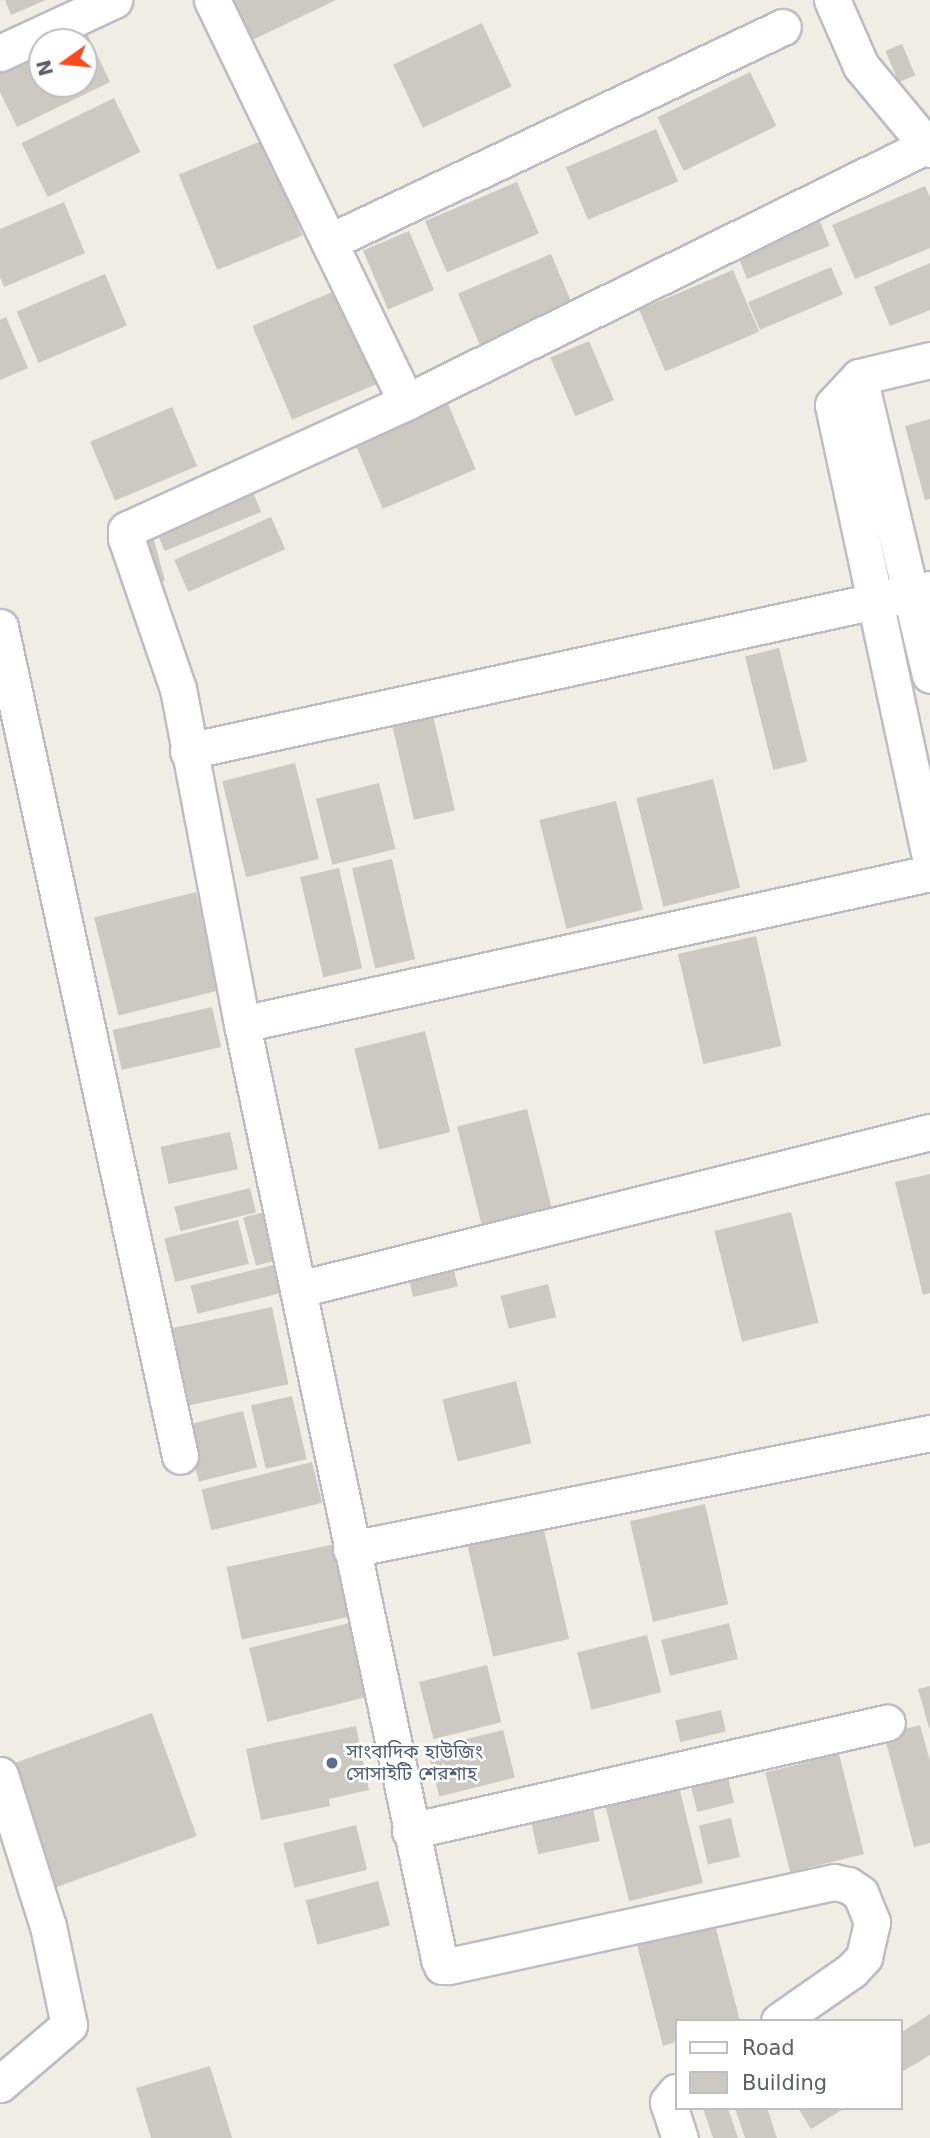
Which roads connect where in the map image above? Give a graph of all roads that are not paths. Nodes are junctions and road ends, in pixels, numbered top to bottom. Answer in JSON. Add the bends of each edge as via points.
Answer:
{"nodes":[{"id":1,"x":114,"y":0,"type":"edge"},
{"id":2,"x":212,"y":0,"type":"edge"},
{"id":3,"x":832,"y":0,"type":"edge"},
{"id":4,"x":783,"y":27,"type":"dead end"},
{"id":5,"x":0,"y":53,"type":"edge"},
{"id":6,"x":928,"y":147,"type":"edge"},
{"id":7,"x":329,"y":243,"type":"junction"},
{"id":8,"x":930,"y":360,"type":"edge"},
{"id":9,"x":859,"y":377,"type":"junction"},
{"id":10,"x":406,"y":402,"type":"junction"},
{"id":11,"x":920,"y":591,"type":"edge"},
{"id":12,"x":876,"y":600,"type":"junction"},
{"id":13,"x":0,"y":627,"type":"edge"},
{"id":14,"x":930,"y":675,"type":"edge"},
{"id":15,"x":188,"y":751,"type":"junction"},
{"id":16,"x":930,"y":859,"type":"edge"},
{"id":17,"x":930,"y":873,"type":"edge"},
{"id":18,"x":242,"y":1024,"type":"junction"},
{"id":19,"x":930,"y":1132,"type":"edge"},
{"id":20,"x":299,"y":1289,"type":"junction"},
{"id":21,"x":930,"y":1433,"type":"edge"},
{"id":22,"x":180,"y":1456,"type":"dead end"},
{"id":23,"x":351,"y":1549,"type":"junction"},
{"id":24,"x":887,"y":1723,"type":"dead end"},
{"id":25,"x":0,"y":1775,"type":"edge"},
{"id":26,"x":410,"y":1831,"type":"junction"},
{"id":27,"x":782,"y":2019,"type":"edge"},
{"id":28,"x":0,"y":2084,"type":"edge"},
{"id":29,"x":674,"y":2094,"type":"edge"},
{"id":30,"x":680,"y":2138,"type":"edge"}],
"edges":[{"from":1,"to":5,"type":"street"},
{"from":2,"to":7,"type":"street"},
{"from":3,"to":6,"type":"street","via":[[861,66]]},
{"from":4,"to":7,"type":"street"},
{"from":6,"to":10,"type":"street"},
{"from":7,"to":10,"type":"street"},
{"from":8,"to":9,"type":"street"},
{"from":9,"to":11,"type":"street"},
{"from":9,"to":12,"type":"street","via":[[834,405]]},
{"from":10,"to":15,"type":"street","via":[[126,530],[178,689]]},
{"from":11,"to":12,"type":"street"},
{"from":11,"to":14,"type":"street"},
{"from":12,"to":15,"type":"street"},
{"from":12,"to":16,"type":"street"},
{"from":13,"to":22,"type":"street"},
{"from":15,"to":18,"type":"street"},
{"from":17,"to":18,"type":"street"},
{"from":18,"to":20,"type":"street"},
{"from":19,"to":20,"type":"street"},
{"from":20,"to":23,"type":"street"},
{"from":21,"to":23,"type":"street"},
{"from":23,"to":26,"type":"street"},
{"from":24,"to":26,"type":"street"},
{"from":25,"to":28,"type":"street","via":[[48,1926],[69,2025]]},
{"from":26,"to":27,"type":"street","via":[[442,1966],[834,1882],[848,1885],[860,1893],[872,1922],[864,1957]]},
{"from":29,"to":30,"type":"street","via":[[668,2102]]}]}
